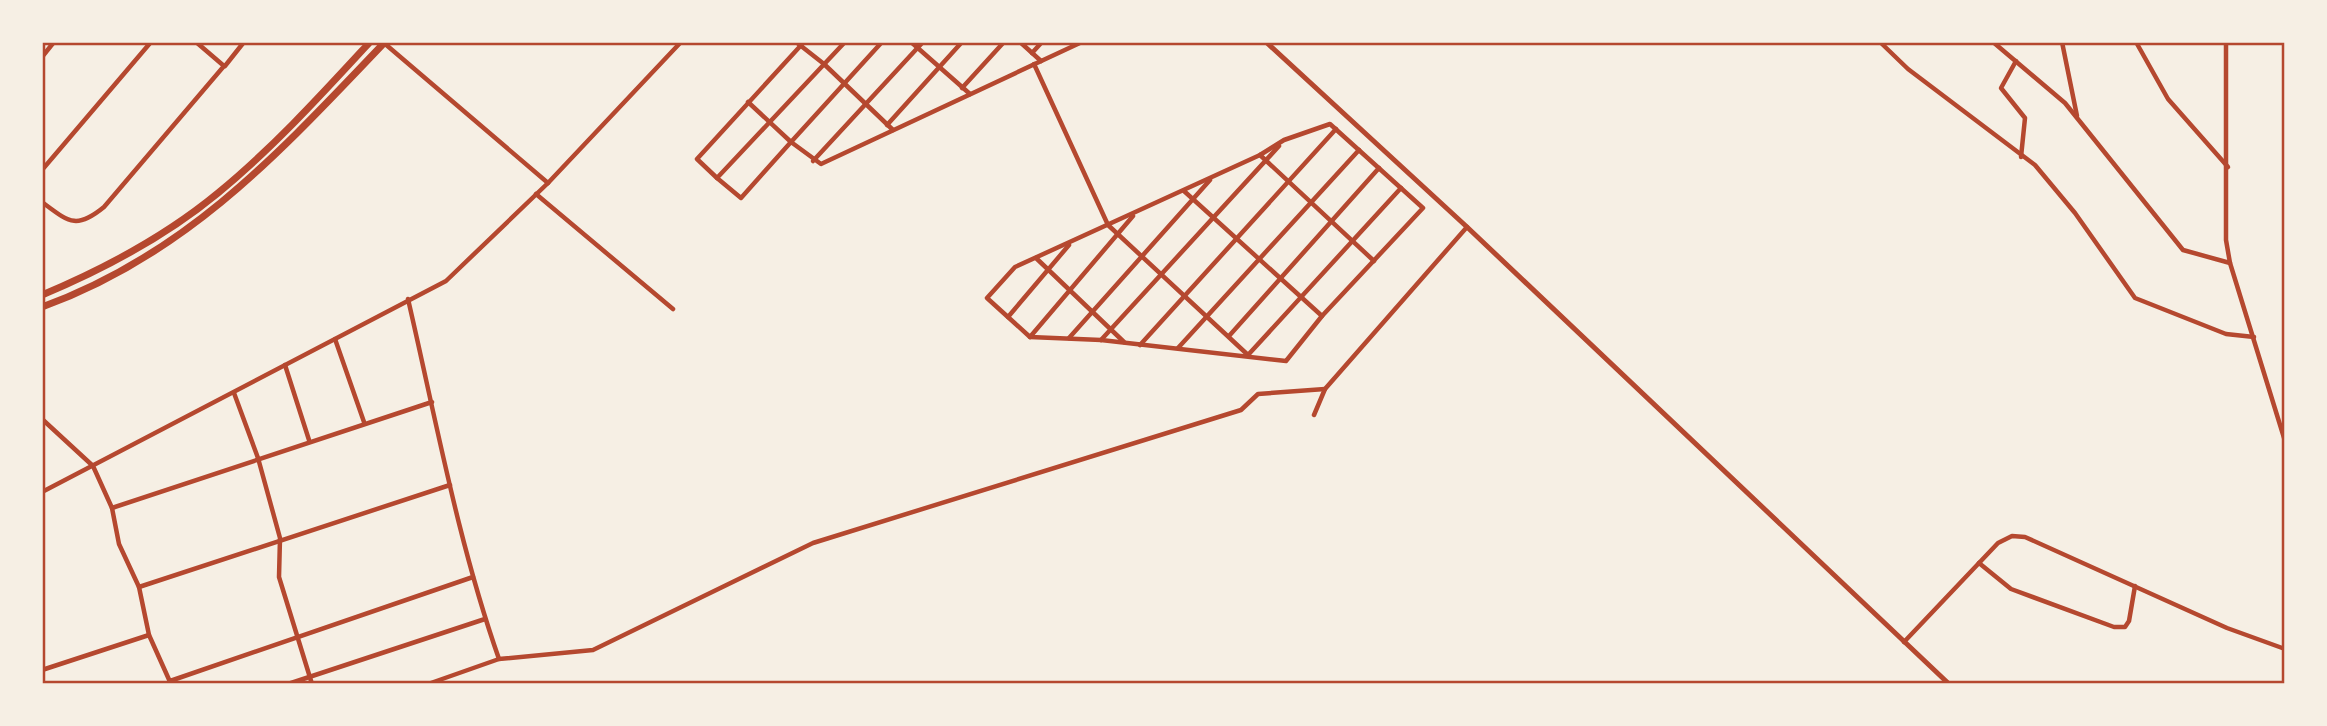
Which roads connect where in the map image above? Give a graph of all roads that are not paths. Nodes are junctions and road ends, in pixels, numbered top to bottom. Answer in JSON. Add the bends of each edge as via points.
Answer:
{"nodes":[{"id":1,"x":54,"y":42,"type":"edge"},
{"id":2,"x":151,"y":42,"type":"edge"},
{"id":3,"x":196,"y":42,"type":"edge"},
{"id":4,"x":244,"y":42,"type":"edge"},
{"id":5,"x":370,"y":42,"type":"edge"},
{"id":6,"x":681,"y":42,"type":"edge"},
{"id":7,"x":845,"y":42,"type":"edge"},
{"id":8,"x":882,"y":42,"type":"edge"},
{"id":9,"x":911,"y":42,"type":"edge"},
{"id":10,"x":923,"y":42,"type":"edge"},
{"id":11,"x":962,"y":42,"type":"edge"},
{"id":12,"x":1004,"y":42,"type":"edge"},
{"id":13,"x":1020,"y":42,"type":"edge"},
{"id":14,"x":1042,"y":42,"type":"edge"},
{"id":15,"x":1082,"y":42,"type":"edge"},
{"id":16,"x":1266,"y":42,"type":"edge"},
{"id":17,"x":1880,"y":42,"type":"edge"},
{"id":18,"x":1993,"y":42,"type":"edge"},
{"id":19,"x":2062,"y":42,"type":"edge"},
{"id":20,"x":2136,"y":42,"type":"edge"},
{"id":21,"x":2226,"y":42,"type":"edge"},
{"id":22,"x":384,"y":43,"type":"edge"},
{"id":23,"x":800,"y":43,"type":"edge"},
{"id":24,"x":917,"y":48,"type":"junction"},
{"id":25,"x":1032,"y":53,"type":"junction"},
{"id":26,"x":42,"y":57,"type":"edge"},
{"id":27,"x":1041,"y":61,"type":"junction"},
{"id":28,"x":2016,"y":61,"type":"junction"},
{"id":29,"x":824,"y":64,"type":"junction"},
{"id":30,"x":1034,"y":64,"type":"junction"},
{"id":31,"x":224,"y":66,"type":"junction"},
{"id":32,"x":939,"y":67,"type":"junction"},
{"id":33,"x":844,"y":84,"type":"junction"},
{"id":34,"x":962,"y":88,"type":"junction"},
{"id":35,"x":970,"y":94,"type":"junction"},
{"id":36,"x":748,"y":102,"type":"junction"},
{"id":37,"x":865,"y":105,"type":"junction"},
{"id":38,"x":2077,"y":116,"type":"junction"},
{"id":39,"x":770,"y":121,"type":"junction"},
{"id":40,"x":887,"y":125,"type":"junction"},
{"id":41,"x":1336,"y":129,"type":"junction"},
{"id":42,"x":893,"y":130,"type":"junction"},
{"id":43,"x":1284,"y":141,"type":"junction"},
{"id":44,"x":791,"y":142,"type":"junction"},
{"id":45,"x":1359,"y":150,"type":"junction"},
{"id":46,"x":1261,"y":155,"type":"junction"},
{"id":47,"x":2021,"y":157,"type":"junction"},
{"id":48,"x":1266,"y":160,"type":"junction"},
{"id":49,"x":813,"y":162,"type":"junction"},
{"id":50,"x":2228,"y":167,"type":"junction"},
{"id":51,"x":1379,"y":169,"type":"junction"},
{"id":52,"x":42,"y":170,"type":"edge"},
{"id":53,"x":1213,"y":177,"type":"junction"},
{"id":54,"x":717,"y":178,"type":"junction"},
{"id":55,"x":1288,"y":181,"type":"junction"},
{"id":56,"x":548,"y":183,"type":"junction"},
{"id":57,"x":1401,"y":188,"type":"junction"},
{"id":58,"x":1184,"y":191,"type":"junction"},
{"id":59,"x":536,"y":194,"type":"junction"},
{"id":60,"x":1193,"y":199,"type":"junction"},
{"id":61,"x":42,"y":202,"type":"edge"},
{"id":62,"x":1311,"y":202,"type":"junction"},
{"id":63,"x":1136,"y":213,"type":"junction"},
{"id":64,"x":1213,"y":217,"type":"junction"},
{"id":65,"x":1331,"y":222,"type":"junction"},
{"id":66,"x":1108,"y":225,"type":"junction"},
{"id":67,"x":1467,"y":227,"type":"junction"},
{"id":68,"x":1118,"y":234,"type":"junction"},
{"id":69,"x":1236,"y":238,"type":"junction"},
{"id":70,"x":1352,"y":241,"type":"junction"},
{"id":71,"x":1072,"y":242,"type":"junction"},
{"id":72,"x":1142,"y":256,"type":"junction"},
{"id":73,"x":1036,"y":258,"type":"junction"},
{"id":74,"x":1259,"y":259,"type":"junction"},
{"id":75,"x":1374,"y":261,"type":"junction"},
{"id":76,"x":2230,"y":263,"type":"junction"},
{"id":77,"x":1048,"y":269,"type":"junction"},
{"id":78,"x":1162,"y":274,"type":"junction"},
{"id":79,"x":1280,"y":278,"type":"junction"},
{"id":80,"x":1070,"y":290,"type":"junction"},
{"id":81,"x":42,"y":295,"type":"edge"},
{"id":82,"x":1185,"y":295,"type":"junction"},
{"id":83,"x":1301,"y":297,"type":"junction"},
{"id":84,"x":408,"y":299,"type":"junction"},
{"id":85,"x":42,"y":307,"type":"edge"},
{"id":86,"x":673,"y":310,"type":"dead end"},
{"id":87,"x":1093,"y":312,"type":"junction"},
{"id":88,"x":1207,"y":316,"type":"junction"},
{"id":89,"x":1322,"y":316,"type":"junction"},
{"id":90,"x":1008,"y":317,"type":"junction"},
{"id":91,"x":1111,"y":330,"type":"junction"},
{"id":92,"x":1228,"y":336,"type":"junction"},
{"id":93,"x":1030,"y":337,"type":"junction"},
{"id":94,"x":2254,"y":337,"type":"junction"},
{"id":95,"x":335,"y":339,"type":"junction"},
{"id":96,"x":1068,"y":340,"type":"junction"},
{"id":97,"x":1101,"y":340,"type":"junction"},
{"id":98,"x":1125,"y":344,"type":"junction"},
{"id":99,"x":1139,"y":345,"type":"junction"},
{"id":100,"x":1178,"y":348,"type":"junction"},
{"id":101,"x":1248,"y":355,"type":"junction"},
{"id":102,"x":285,"y":365,"type":"junction"},
{"id":103,"x":1325,"y":388,"type":"junction"},
{"id":104,"x":234,"y":393,"type":"junction"},
{"id":105,"x":432,"y":402,"type":"junction"},
{"id":106,"x":1314,"y":415,"type":"dead end"},
{"id":107,"x":42,"y":419,"type":"edge"},
{"id":108,"x":364,"y":422,"type":"junction"},
{"id":109,"x":309,"y":440,"type":"junction"},
{"id":110,"x":2285,"y":441,"type":"edge"},
{"id":111,"x":258,"y":458,"type":"junction"},
{"id":112,"x":93,"y":466,"type":"junction"},
{"id":113,"x":450,"y":485,"type":"junction"},
{"id":114,"x":42,"y":492,"type":"edge"},
{"id":115,"x":112,"y":509,"type":"junction"},
{"id":116,"x":280,"y":538,"type":"junction"},
{"id":117,"x":1979,"y":563,"type":"junction"},
{"id":118,"x":473,"y":577,"type":"junction"},
{"id":119,"x":2135,"y":586,"type":"junction"},
{"id":120,"x":139,"y":587,"type":"junction"},
{"id":121,"x":485,"y":619,"type":"junction"},
{"id":122,"x":149,"y":635,"type":"junction"},
{"id":123,"x":295,"y":638,"type":"junction"},
{"id":124,"x":1904,"y":642,"type":"junction"},
{"id":125,"x":2285,"y":649,"type":"edge"},
{"id":126,"x":499,"y":659,"type":"junction"},
{"id":127,"x":42,"y":670,"type":"edge"},
{"id":128,"x":309,"y":677,"type":"junction"},
{"id":129,"x":170,"y":682,"type":"edge"},
{"id":130,"x":288,"y":684,"type":"edge"},
{"id":131,"x":312,"y":684,"type":"edge"},
{"id":132,"x":428,"y":684,"type":"edge"},
{"id":133,"x":1948,"y":684,"type":"edge"}],
"edges":[{"from":1,"to":26,"type":"street"},
{"from":2,"to":52,"type":"street"},
{"from":3,"to":31,"type":"street"},
{"from":4,"to":31,"type":"street"},
{"from":5,"to":81,"type":"highway","via":[[264,153],[217,194],[112,262]]},
{"from":6,"to":56,"type":"street"},
{"from":7,"to":29,"type":"street"},
{"from":8,"to":33,"type":"street"},
{"from":9,"to":24,"type":"street"},
{"from":10,"to":24,"type":"street"},
{"from":11,"to":32,"type":"street"},
{"from":12,"to":34,"type":"street"},
{"from":13,"to":25,"type":"street"},
{"from":14,"to":25,"type":"street"},
{"from":15,"to":27,"type":"street"},
{"from":16,"to":67,"type":"street"},
{"from":17,"to":47,"type":"street"},
{"from":18,"to":28,"type":"street"},
{"from":19,"to":38,"type":"street"},
{"from":20,"to":50,"type":"street","via":[[2168,99]]},
{"from":21,"to":50,"type":"street"},
{"from":22,"to":56,"type":"street"},
{"from":22,"to":85,"type":"highway","via":[[269,163],[192,227],[114,277]]},
{"from":23,"to":29,"type":"street"},
{"from":23,"to":36,"type":"street"},
{"from":24,"to":32,"type":"street"},
{"from":24,"to":37,"type":"street"},
{"from":25,"to":27,"type":"street"},
{"from":27,"to":30,"type":"street"},
{"from":28,"to":38,"type":"street"},
{"from":28,"to":47,"type":"street","via":[[2001,88],[2025,118]]},
{"from":29,"to":33,"type":"street"},
{"from":29,"to":39,"type":"street"},
{"from":30,"to":35,"type":"street"},
{"from":30,"to":66,"type":"street"},
{"from":31,"to":61,"type":"street","via":[[89,219],[66,220]]},
{"from":32,"to":34,"type":"street"},
{"from":32,"to":40,"type":"street"},
{"from":33,"to":37,"type":"street"},
{"from":33,"to":44,"type":"street"},
{"from":34,"to":35,"type":"street"},
{"from":35,"to":42,"type":"street"},
{"from":36,"to":39,"type":"street"},
{"from":36,"to":54,"type":"street","via":[[698,159]]},
{"from":37,"to":40,"type":"street"},
{"from":37,"to":49,"type":"street"},
{"from":38,"to":76,"type":"street","via":[[2183,250]]},
{"from":39,"to":44,"type":"street"},
{"from":39,"to":54,"type":"street"},
{"from":40,"to":42,"type":"street"},
{"from":41,"to":43,"type":"street","via":[[1330,124]]},
{"from":41,"to":45,"type":"street"},
{"from":41,"to":55,"type":"street"},
{"from":42,"to":49,"type":"street","via":[[821,164]]},
{"from":43,"to":46,"type":"street"},
{"from":43,"to":48,"type":"street"},
{"from":44,"to":49,"type":"street"},
{"from":44,"to":54,"type":"street","via":[[741,198]]},
{"from":45,"to":51,"type":"street"},
{"from":45,"to":62,"type":"street"},
{"from":46,"to":48,"type":"street"},
{"from":46,"to":53,"type":"street"},
{"from":47,"to":94,"type":"street","via":[[2035,165],[2075,213],[2135,298],[2226,334]]},
{"from":48,"to":55,"type":"street"},
{"from":48,"to":64,"type":"street"},
{"from":50,"to":76,"type":"street","via":[[2226,240]]},
{"from":51,"to":57,"type":"street"},
{"from":51,"to":65,"type":"street"},
{"from":53,"to":58,"type":"street"},
{"from":53,"to":60,"type":"street"},
{"from":55,"to":62,"type":"street"},
{"from":55,"to":69,"type":"street"},
{"from":56,"to":59,"type":"street"},
{"from":57,"to":70,"type":"street"},
{"from":57,"to":75,"type":"street","via":[[1423,208]]},
{"from":58,"to":60,"type":"street"},
{"from":58,"to":63,"type":"street"},
{"from":59,"to":84,"type":"street","via":[[446,281]]},
{"from":59,"to":86,"type":"street"},
{"from":60,"to":64,"type":"street"},
{"from":60,"to":72,"type":"street"},
{"from":62,"to":65,"type":"street"},
{"from":62,"to":74,"type":"street"},
{"from":63,"to":66,"type":"street"},
{"from":63,"to":68,"type":"street"},
{"from":64,"to":69,"type":"street"},
{"from":64,"to":78,"type":"street"},
{"from":65,"to":70,"type":"street"},
{"from":65,"to":79,"type":"street"},
{"from":66,"to":68,"type":"street"},
{"from":66,"to":71,"type":"street"},
{"from":67,"to":103,"type":"street"},
{"from":67,"to":124,"type":"street"},
{"from":68,"to":72,"type":"street"},
{"from":68,"to":80,"type":"street"},
{"from":69,"to":74,"type":"street"},
{"from":69,"to":82,"type":"street"},
{"from":70,"to":75,"type":"street"},
{"from":70,"to":83,"type":"street"},
{"from":71,"to":73,"type":"street"},
{"from":71,"to":77,"type":"street"},
{"from":72,"to":78,"type":"street"},
{"from":72,"to":87,"type":"street"},
{"from":73,"to":77,"type":"street"},
{"from":73,"to":90,"type":"street","via":[[1016,267],[987,298]]},
{"from":74,"to":79,"type":"street"},
{"from":74,"to":88,"type":"street"},
{"from":75,"to":89,"type":"street"},
{"from":76,"to":94,"type":"street"},
{"from":77,"to":80,"type":"street"},
{"from":77,"to":90,"type":"street"},
{"from":78,"to":82,"type":"street"},
{"from":78,"to":91,"type":"street"},
{"from":79,"to":83,"type":"street"},
{"from":79,"to":92,"type":"street"},
{"from":80,"to":87,"type":"street"},
{"from":80,"to":93,"type":"street"},
{"from":82,"to":88,"type":"street"},
{"from":82,"to":99,"type":"street"},
{"from":83,"to":89,"type":"street"},
{"from":83,"to":101,"type":"street"},
{"from":84,"to":95,"type":"street"},
{"from":84,"to":105,"type":"street"},
{"from":87,"to":91,"type":"street"},
{"from":87,"to":96,"type":"street"},
{"from":88,"to":92,"type":"street"},
{"from":88,"to":100,"type":"street"},
{"from":89,"to":101,"type":"street","via":[[1286,361]]},
{"from":90,"to":93,"type":"street"},
{"from":91,"to":97,"type":"street"},
{"from":91,"to":98,"type":"street"},
{"from":92,"to":101,"type":"street"},
{"from":93,"to":96,"type":"street"},
{"from":94,"to":110,"type":"street"},
{"from":95,"to":102,"type":"street"},
{"from":95,"to":108,"type":"street"},
{"from":96,"to":97,"type":"street"},
{"from":97,"to":98,"type":"street"},
{"from":98,"to":99,"type":"street"},
{"from":99,"to":100,"type":"street"},
{"from":100,"to":101,"type":"street"},
{"from":102,"to":104,"type":"street"},
{"from":102,"to":109,"type":"street"},
{"from":103,"to":106,"type":"street"},
{"from":103,"to":126,"type":"street","via":[[1258,394],[1241,410],[813,543],[593,650]]},
{"from":104,"to":111,"type":"street"},
{"from":104,"to":112,"type":"street"},
{"from":105,"to":108,"type":"street"},
{"from":105,"to":113,"type":"street"},
{"from":107,"to":112,"type":"street"},
{"from":108,"to":109,"type":"street"},
{"from":109,"to":111,"type":"street"},
{"from":111,"to":115,"type":"street"},
{"from":111,"to":116,"type":"street"},
{"from":112,"to":114,"type":"street"},
{"from":112,"to":115,"type":"street"},
{"from":113,"to":116,"type":"street"},
{"from":113,"to":118,"type":"street"},
{"from":115,"to":120,"type":"street","via":[[119,544]]},
{"from":116,"to":120,"type":"street"},
{"from":116,"to":123,"type":"street","via":[[279,577]]},
{"from":117,"to":119,"type":"street","via":[[1998,543],[2025,537]]},
{"from":117,"to":119,"type":"street","via":[[2011,589],[2114,627],[2125,627],[2129,621]]},
{"from":117,"to":124,"type":"street"},
{"from":118,"to":121,"type":"street"},
{"from":118,"to":123,"type":"street"},
{"from":119,"to":125,"type":"street"},
{"from":120,"to":122,"type":"street"},
{"from":121,"to":126,"type":"street"},
{"from":121,"to":128,"type":"street"},
{"from":122,"to":127,"type":"street"},
{"from":122,"to":129,"type":"street"},
{"from":123,"to":128,"type":"street"},
{"from":123,"to":129,"type":"street"},
{"from":124,"to":133,"type":"street"},
{"from":126,"to":132,"type":"street"},
{"from":128,"to":130,"type":"street"},
{"from":128,"to":131,"type":"street"}]}
